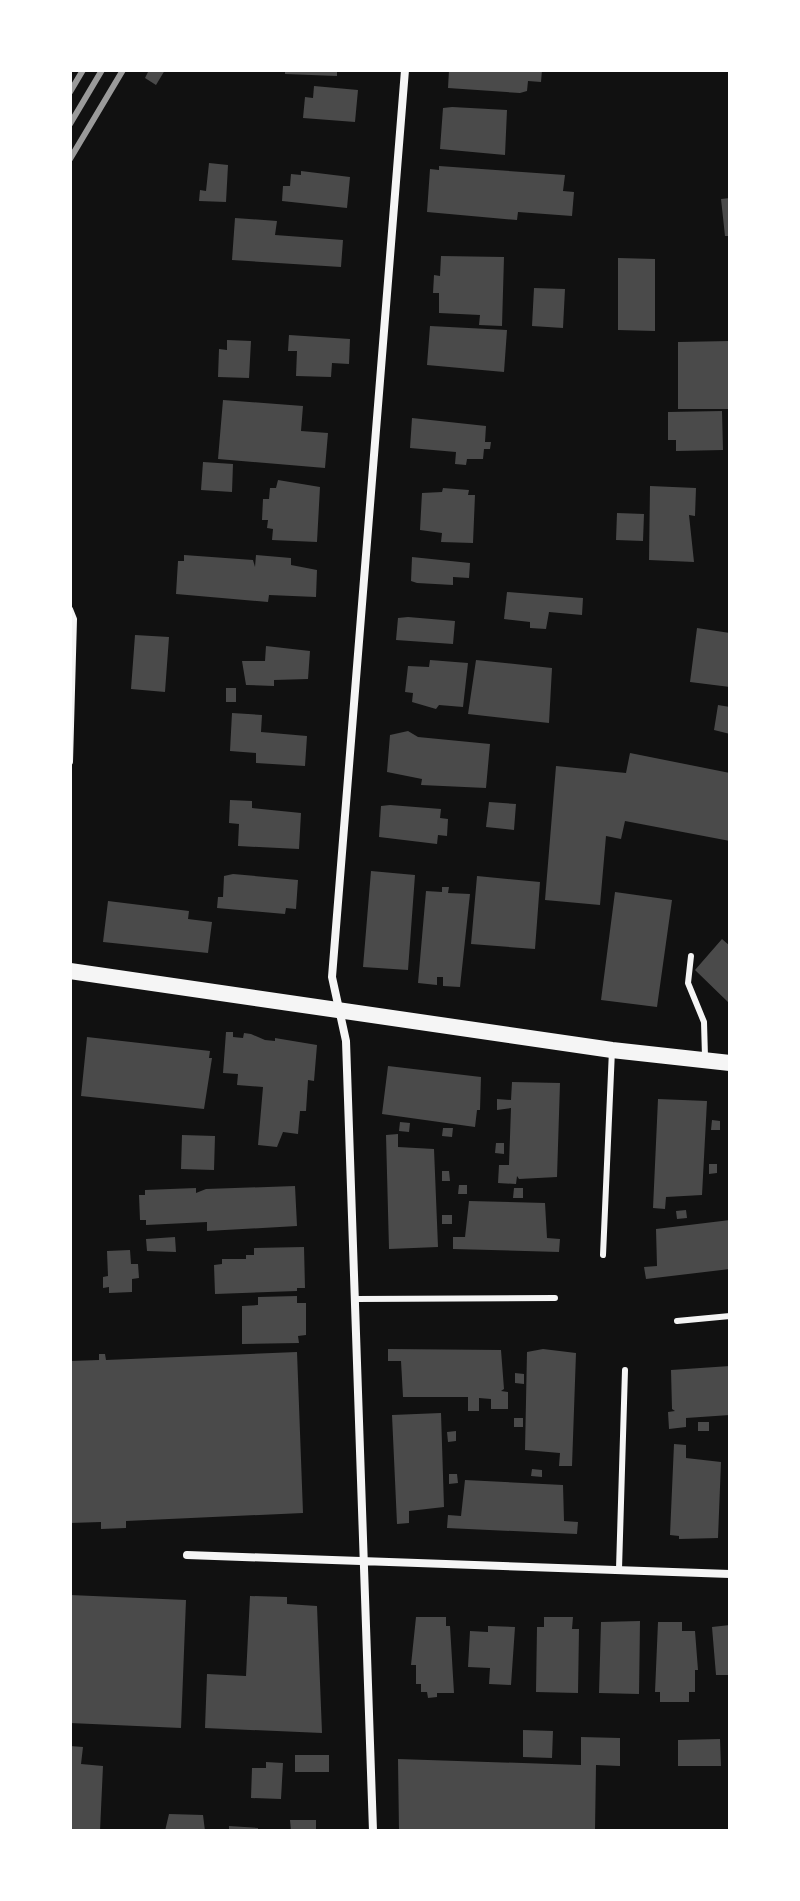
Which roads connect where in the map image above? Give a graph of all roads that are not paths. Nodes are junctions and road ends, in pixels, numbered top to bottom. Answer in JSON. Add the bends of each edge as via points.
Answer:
{"nodes":[{"id":1,"x":405,"y":70,"type":"edge"},
{"id":2,"x":70,"y":609,"type":"edge"},
{"id":3,"x":70,"y":762,"type":"edge"},
{"id":4,"x":691,"y":956,"type":"dead end"},
{"id":5,"x":70,"y":971,"type":"edge"},
{"id":6,"x":340,"y":1012,"type":"junction"},
{"id":7,"x":612,"y":1050,"type":"junction"},
{"id":8,"x":705,"y":1061,"type":"junction"},
{"id":9,"x":730,"y":1063,"type":"edge"},
{"id":10,"x":603,"y":1255,"type":"dead end"},
{"id":11,"x":555,"y":1298,"type":"dead end"},
{"id":12,"x":356,"y":1299,"type":"junction"},
{"id":13,"x":730,"y":1316,"type":"edge"},
{"id":14,"x":677,"y":1321,"type":"dead end"},
{"id":15,"x":625,"y":1370,"type":"dead end"},
{"id":16,"x":187,"y":1555,"type":"dead end"},
{"id":17,"x":363,"y":1560,"type":"junction"},
{"id":18,"x":619,"y":1569,"type":"junction"},
{"id":19,"x":730,"y":1574,"type":"edge"},
{"id":20,"x":373,"y":1831,"type":"edge"}],
"edges":[{"from":1,"to":6,"type":"street","via":[[332,977]]},
{"from":2,"to":3,"type":"lane"},
{"from":4,"to":8,"type":"lane","via":[[688,983],[704,1022]]},
{"from":5,"to":6,"type":"main road"},
{"from":6,"to":7,"type":"main road"},
{"from":6,"to":12,"type":"street","via":[[346,1041]]},
{"from":7,"to":8,"type":"main road"},
{"from":7,"to":10,"type":"lane"},
{"from":8,"to":9,"type":"main road"},
{"from":11,"to":12,"type":"lane"},
{"from":12,"to":17,"type":"street"},
{"from":13,"to":14,"type":"lane"},
{"from":15,"to":18,"type":"lane"},
{"from":16,"to":17,"type":"street"},
{"from":17,"to":18,"type":"street"},
{"from":17,"to":20,"type":"street"},
{"from":18,"to":19,"type":"street"}]}
